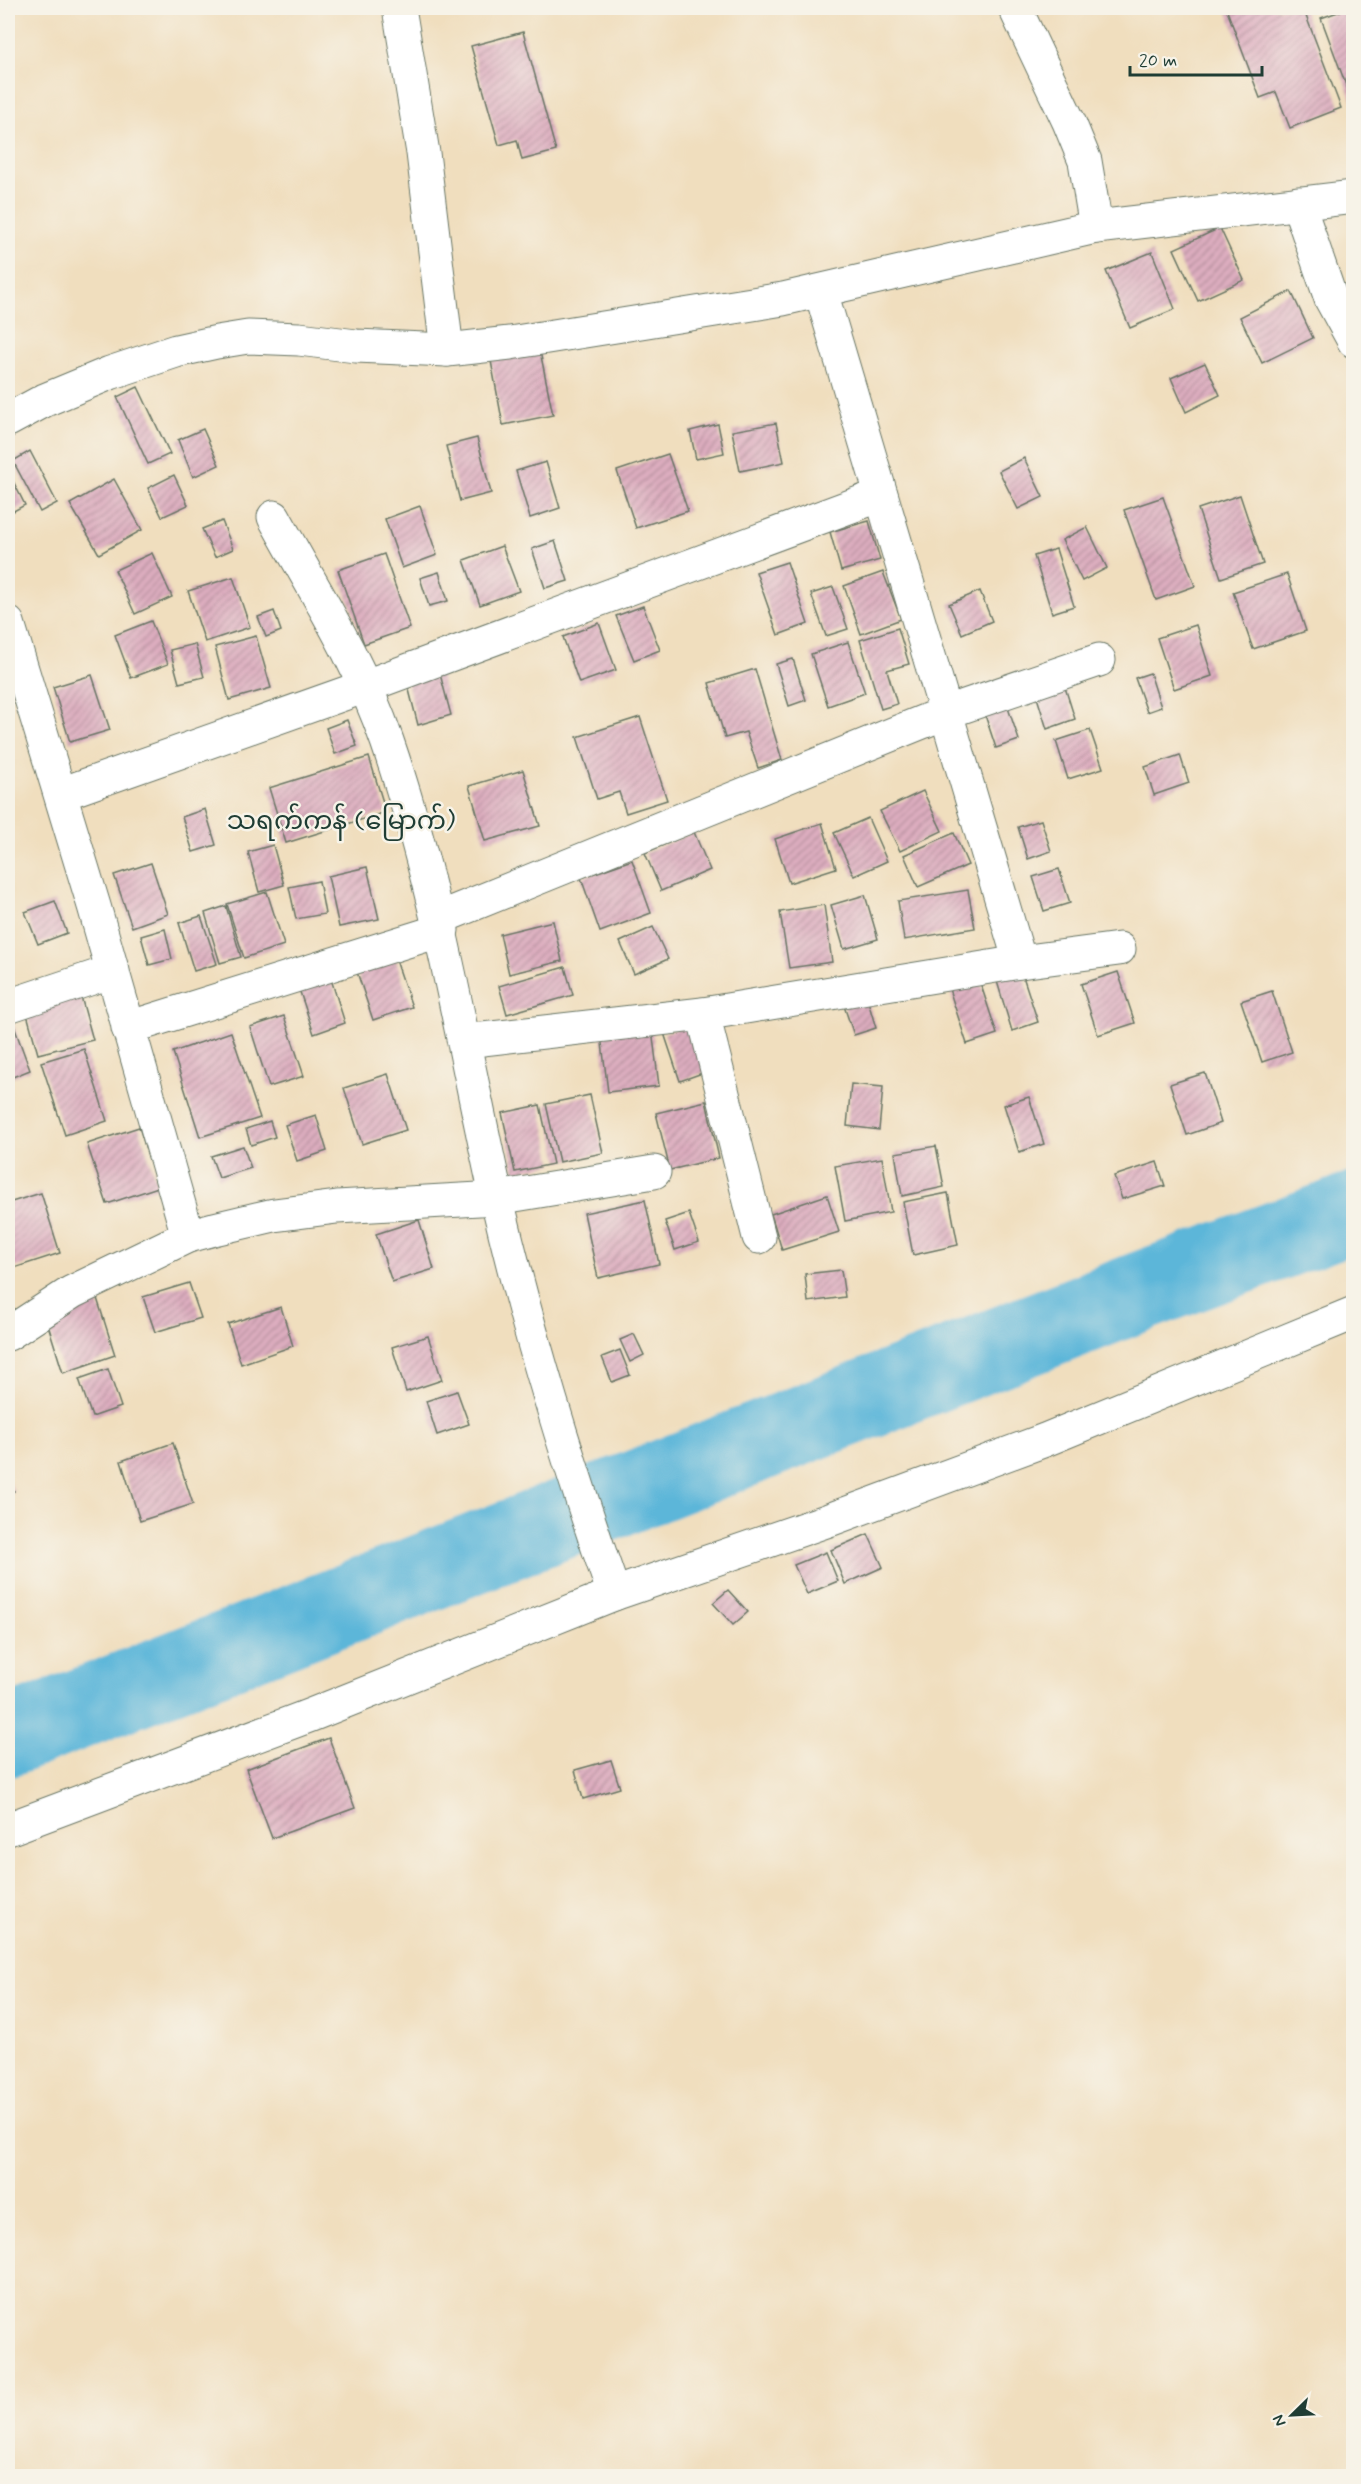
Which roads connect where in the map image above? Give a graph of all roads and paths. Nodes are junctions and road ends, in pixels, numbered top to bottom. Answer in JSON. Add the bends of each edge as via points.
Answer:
{"nodes":[{"id":1,"x":399,"y":8,"type":"edge"},
{"id":2,"x":1015,"y":8,"type":"edge"},
{"id":3,"x":1353,"y":197,"type":"edge"},
{"id":4,"x":1298,"y":203,"type":"junction"},
{"id":5,"x":1096,"y":227,"type":"junction"},
{"id":6,"x":820,"y":292,"type":"junction"},
{"id":7,"x":1353,"y":340,"type":"edge"},
{"id":8,"x":447,"y":350,"type":"junction"},
{"id":9,"x":8,"y":420,"type":"edge"},
{"id":10,"x":881,"y":495,"type":"junction"},
{"id":11,"x":274,"y":517,"type":"dead end"},
{"id":12,"x":8,"y":623,"type":"edge"},
{"id":13,"x":1099,"y":660,"type":"dead end"},
{"id":14,"x":366,"y":686,"type":"junction"},
{"id":15,"x":947,"y":712,"type":"junction"},
{"id":16,"x":61,"y":795,"type":"junction"},
{"id":17,"x":440,"y":924,"type":"junction"},
{"id":18,"x":1119,"y":949,"type":"dead end"},
{"id":19,"x":1020,"y":962,"type":"junction"},
{"id":20,"x":113,"y":971,"type":"junction"},
{"id":21,"x":8,"y":1006,"type":"edge"},
{"id":22,"x":703,"y":1014,"type":"junction"},
{"id":23,"x":128,"y":1028,"type":"junction"},
{"id":24,"x":465,"y":1041,"type":"junction"},
{"id":25,"x":654,"y":1172,"type":"dead end"},
{"id":26,"x":497,"y":1197,"type":"junction"},
{"id":27,"x":188,"y":1236,"type":"junction"},
{"id":28,"x":759,"y":1237,"type":"dead end"},
{"id":29,"x":1353,"y":1313,"type":"edge"},
{"id":30,"x":8,"y":1334,"type":"edge"},
{"id":31,"x":614,"y":1594,"type":"junction"},
{"id":32,"x":8,"y":1829,"type":"edge"}],
"edges":[{"from":1,"to":8,"type":"street","via":[[427,185]]},
{"from":2,"to":5,"type":"street","via":[[1085,161]]},
{"from":3,"to":4,"type":"street"},
{"from":4,"to":5,"type":"street"},
{"from":4,"to":7,"type":"street","via":[[1331,299]]},
{"from":5,"to":6,"type":"street"},
{"from":6,"to":8,"type":"street"},
{"from":6,"to":10,"type":"street"},
{"from":8,"to":9,"type":"street","via":[[299,339],[218,342],[176,351],[110,374],[45,400]]},
{"from":10,"to":14,"type":"street"},
{"from":10,"to":15,"type":"street"},
{"from":11,"to":14,"type":"street"},
{"from":12,"to":16,"type":"street"},
{"from":13,"to":15,"type":"street"},
{"from":14,"to":16,"type":"street"},
{"from":14,"to":17,"type":"street","via":[[387,741]]},
{"from":15,"to":17,"type":"street"},
{"from":15,"to":19,"type":"street"},
{"from":16,"to":20,"type":"street"},
{"from":17,"to":23,"type":"street"},
{"from":17,"to":24,"type":"street"},
{"from":18,"to":19,"type":"street"},
{"from":19,"to":22,"type":"street"},
{"from":20,"to":21,"type":"street"},
{"from":20,"to":23,"type":"street"},
{"from":22,"to":24,"type":"street"},
{"from":22,"to":28,"type":"street"},
{"from":23,"to":27,"type":"street"},
{"from":24,"to":26,"type":"street"},
{"from":25,"to":26,"type":"street"},
{"from":26,"to":27,"type":"street","via":[[337,1207],[274,1215]]},
{"from":26,"to":31,"type":"street","via":[[518,1292]]},
{"from":27,"to":30,"type":"street","via":[[72,1292]]},
{"from":29,"to":31,"type":"street","via":[[1045,1440]]},
{"from":31,"to":32,"type":"street","via":[[311,1715]]}]}
